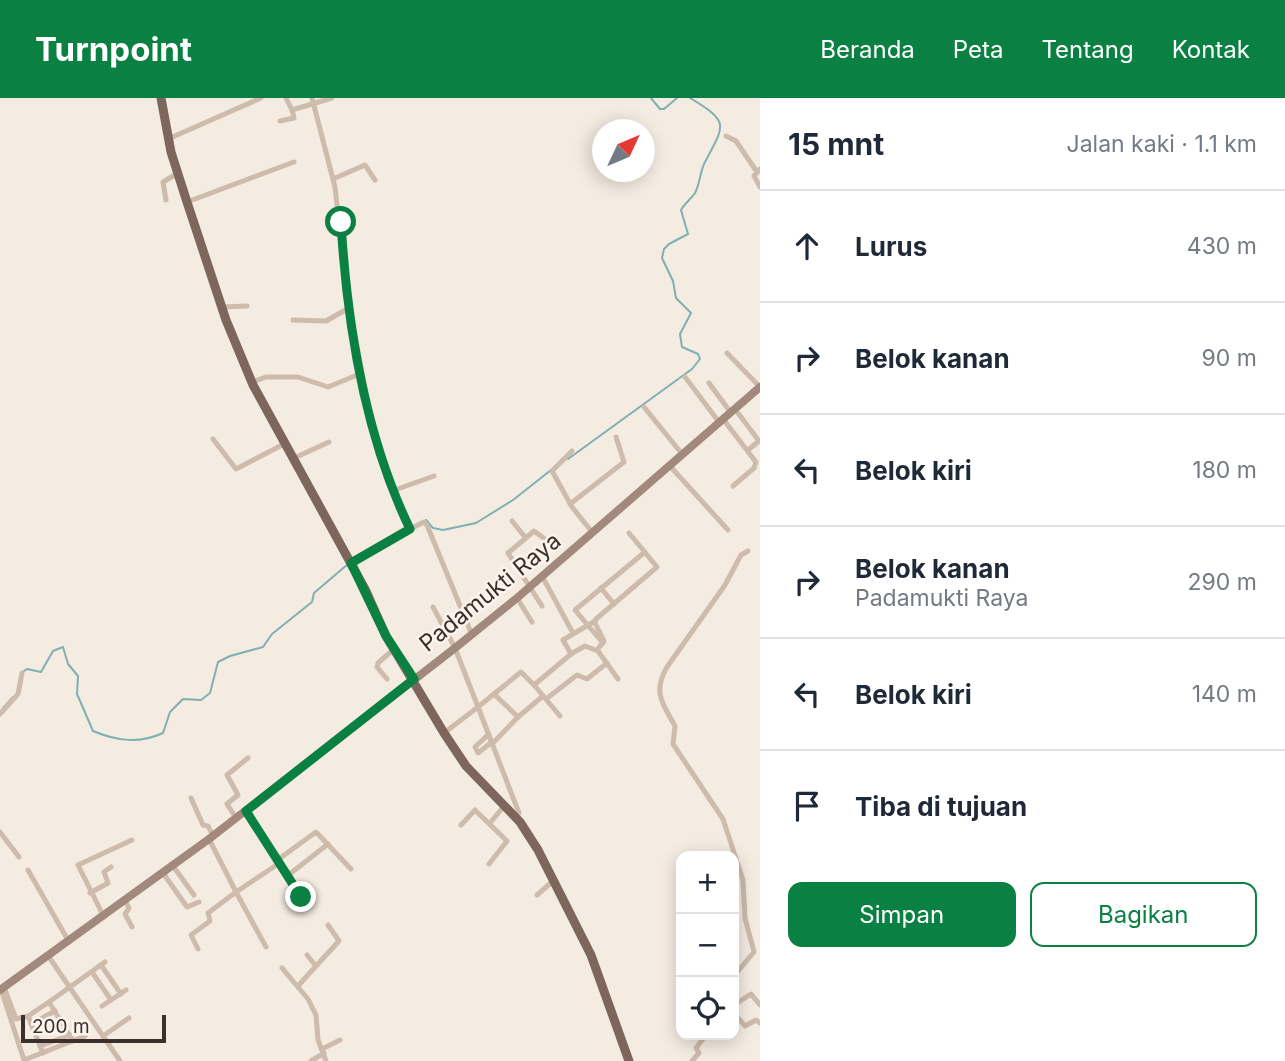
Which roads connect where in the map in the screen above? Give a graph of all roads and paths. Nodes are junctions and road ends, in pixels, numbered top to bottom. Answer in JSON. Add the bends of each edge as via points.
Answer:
{"nodes":[{"id":1,"x":162,"y":98,"type":"edge"},
{"id":2,"x":261,"y":98,"type":"edge"},
{"id":3,"x":286,"y":98,"type":"edge"},
{"id":4,"x":332,"y":98,"type":"edge"},
{"id":5,"x":314,"y":101,"type":"edge"},
{"id":6,"x":292,"y":110,"type":"junction"},
{"id":7,"x":280,"y":121,"type":"dead end"},
{"id":8,"x":726,"y":136,"type":"dead end"},
{"id":9,"x":168,"y":139,"type":"junction"},
{"id":10,"x":294,"y":162,"type":"dead end"},
{"id":11,"x":758,"y":171,"type":"edge"},
{"id":12,"x":178,"y":173,"type":"junction"},
{"id":13,"x":333,"y":179,"type":"junction"},
{"id":14,"x":375,"y":180,"type":"dead end"},
{"id":15,"x":760,"y":187,"type":"edge"},
{"id":16,"x":166,"y":200,"type":"dead end"},
{"id":17,"x":187,"y":202,"type":"junction"},
{"id":18,"x":247,"y":306,"type":"dead end"},
{"id":19,"x":223,"y":307,"type":"junction"},
{"id":20,"x":349,"y":308,"type":"junction"},
{"id":21,"x":293,"y":320,"type":"dead end"},
{"id":22,"x":727,"y":353,"type":"dead end"},
{"id":23,"x":362,"y":373,"type":"junction"},
{"id":24,"x":685,"y":377,"type":"dead end"},
{"id":25,"x":252,"y":382,"type":"junction"},
{"id":26,"x":709,"y":383,"type":"dead end"},
{"id":27,"x":760,"y":387,"type":"edge"},
{"id":28,"x":644,"y":407,"type":"dead end"},
{"id":29,"x":733,"y":411,"type":"junction"},
{"id":30,"x":721,"y":421,"type":"junction"},
{"id":31,"x":616,"y":437,"type":"dead end"},
{"id":32,"x":213,"y":439,"type":"dead end"},
{"id":33,"x":329,"y":442,"type":"dead end"},
{"id":34,"x":760,"y":442,"type":"edge"},
{"id":35,"x":284,"y":444,"type":"junction"},
{"id":36,"x":748,"y":450,"type":"junction"},
{"id":37,"x":572,"y":451,"type":"dead end"},
{"id":38,"x":682,"y":454,"type":"junction"},
{"id":39,"x":292,"y":459,"type":"junction"},
{"id":40,"x":670,"y":465,"type":"junction"},
{"id":41,"x":434,"y":476,"type":"dead end"},
{"id":42,"x":733,"y":486,"type":"dead end"},
{"id":43,"x":392,"y":491,"type":"junction"},
{"id":44,"x":570,"y":504,"type":"junction"},
{"id":45,"x":512,"y":521,"type":"dead end"},
{"id":46,"x":410,"y":529,"type":"junction"},
{"id":47,"x":728,"y":530,"type":"dead end"},
{"id":48,"x":592,"y":532,"type":"junction"},
{"id":49,"x":629,"y":533,"type":"dead end"},
{"id":50,"x":525,"y":537,"type":"junction"},
{"id":51,"x":545,"y":540,"type":"dead end"},
{"id":52,"x":748,"y":551,"type":"dead end"},
{"id":53,"x":645,"y":552,"type":"junction"},
{"id":54,"x":351,"y":563,"type":"junction"},
{"id":55,"x":542,"y":576,"type":"junction"},
{"id":56,"x":530,"y":587,"type":"junction"},
{"id":57,"x":601,"y":588,"type":"junction"},
{"id":58,"x":517,"y":598,"type":"junction"},
{"id":59,"x":614,"y":604,"type":"junction"},
{"id":60,"x":542,"y":606,"type":"dead end"},
{"id":61,"x":433,"y":607,"type":"dead end"},
{"id":62,"x":594,"y":621,"type":"junction"},
{"id":63,"x":532,"y":622,"type":"dead end"},
{"id":64,"x":586,"y":626,"type":"junction"},
{"id":65,"x":573,"y":633,"type":"junction"},
{"id":66,"x":472,"y":635,"type":"junction"},
{"id":67,"x":603,"y":643,"type":"junction"},
{"id":68,"x":455,"y":648,"type":"junction"},
{"id":69,"x":394,"y":649,"type":"junction"},
{"id":70,"x":597,"y":650,"type":"junction"},
{"id":71,"x":571,"y":654,"type":"junction"},
{"id":72,"x":607,"y":663,"type":"junction"},
{"id":73,"x":22,"y":673,"type":"dead end"},
{"id":74,"x":387,"y":679,"type":"dead end"},
{"id":75,"x":414,"y":679,"type":"junction"},
{"id":76,"x":618,"y":679,"type":"dead end"},
{"id":77,"x":534,"y":685,"type":"junction"},
{"id":78,"x":494,"y":694,"type":"junction"},
{"id":79,"x":544,"y":697,"type":"junction"},
{"id":80,"x":478,"y":708,"type":"junction"},
{"id":81,"x":0,"y":714,"type":"edge"},
{"id":82,"x":560,"y":716,"type":"dead end"},
{"id":83,"x":517,"y":718,"type":"junction"},
{"id":84,"x":444,"y":733,"type":"junction"},
{"id":85,"x":489,"y":734,"type":"junction"},
{"id":86,"x":492,"y":743,"type":"junction"},
{"id":87,"x":248,"y":758,"type":"dead end"},
{"id":88,"x":191,"y":797,"type":"dead end"},
{"id":89,"x":504,"y":806,"type":"junction"},
{"id":90,"x":246,"y":811,"type":"junction"},
{"id":91,"x":236,"y":818,"type":"junction"},
{"id":92,"x":516,"y":818,"type":"junction"},
{"id":93,"x":490,"y":823,"type":"junction"},
{"id":94,"x":461,"y":825,"type":"dead end"},
{"id":95,"x":0,"y":832,"type":"edge"},
{"id":96,"x":211,"y":838,"type":"junction"},
{"id":97,"x":132,"y":840,"type":"dead end"},
{"id":98,"x":328,"y":844,"type":"junction"},
{"id":99,"x":19,"y":857,"type":"dead end"},
{"id":100,"x":277,"y":863,"type":"junction"},
{"id":101,"x":489,"y":864,"type":"dead end"},
{"id":102,"x":173,"y":866,"type":"junction"},
{"id":103,"x":111,"y":867,"type":"dead end"},
{"id":104,"x":351,"y":869,"type":"dead end"},
{"id":105,"x":28,"y":870,"type":"dead end"},
{"id":106,"x":163,"y":873,"type":"junction"},
{"id":107,"x":286,"y":877,"type":"junction"},
{"id":108,"x":553,"y":881,"type":"junction"},
{"id":109,"x":90,"y":892,"type":"junction"},
{"id":110,"x":236,"y":892,"type":"junction"},
{"id":111,"x":194,"y":895,"type":"dead end"},
{"id":112,"x":307,"y":895,"type":"dead end"},
{"id":113,"x":537,"y":895,"type":"dead end"},
{"id":114,"x":125,"y":901,"type":"junction"},
{"id":115,"x":199,"y":902,"type":"dead end"},
{"id":116,"x":104,"y":917,"type":"junction"},
{"id":117,"x":328,"y":926,"type":"dead end"},
{"id":118,"x":132,"y":927,"type":"dead end"},
{"id":119,"x":69,"y":943,"type":"junction"},
{"id":120,"x":265,"y":947,"type":"dead end"},
{"id":121,"x":198,"y":949,"type":"dead end"},
{"id":122,"x":307,"y":955,"type":"dead end"},
{"id":123,"x":49,"y":957,"type":"junction"},
{"id":124,"x":316,"y":966,"type":"junction"},
{"id":125,"x":282,"y":968,"type":"dead end"},
{"id":126,"x":739,"y":970,"type":"edge"},
{"id":127,"x":92,"y":972,"type":"junction"},
{"id":128,"x":299,"y":986,"type":"junction"},
{"id":129,"x":1,"y":988,"type":"edge"},
{"id":130,"x":70,"y":988,"type":"junction"},
{"id":131,"x":111,"y":1000,"type":"junction"},
{"id":132,"x":49,"y":1002,"type":"junction"},
{"id":133,"x":739,"y":1002,"type":"edge"},
{"id":134,"x":760,"y":1005,"type":"edge"},
{"id":135,"x":102,"y":1006,"type":"dead end"},
{"id":136,"x":55,"y":1011,"type":"junction"},
{"id":137,"x":28,"y":1016,"type":"junction"},
{"id":138,"x":129,"y":1017,"type":"dead end"},
{"id":139,"x":739,"y":1019,"type":"edge"},
{"id":140,"x":760,"y":1023,"type":"edge"},
{"id":141,"x":31,"y":1024,"type":"junction"},
{"id":142,"x":70,"y":1034,"type":"junction"},
{"id":143,"x":85,"y":1036,"type":"dead end"},
{"id":144,"x":103,"y":1036,"type":"junction"},
{"id":145,"x":340,"y":1040,"type":"dead end"},
{"id":146,"x":702,"y":1040,"type":"edge"},
{"id":147,"x":74,"y":1041,"type":"junction"},
{"id":148,"x":41,"y":1050,"type":"junction"},
{"id":149,"x":323,"y":1051,"type":"junction"},
{"id":150,"x":23,"y":1061,"type":"edge"},
{"id":151,"x":120,"y":1061,"type":"edge"},
{"id":152,"x":311,"y":1061,"type":"edge"},
{"id":153,"x":327,"y":1061,"type":"edge"},
{"id":154,"x":629,"y":1061,"type":"edge"},
{"id":155,"x":692,"y":1061,"type":"edge"}],
"edges":[{"from":1,"to":9,"type":"main road"},
{"from":2,"to":9,"type":"street"},
{"from":3,"to":6,"type":"street"},
{"from":4,"to":5,"type":"street"},
{"from":5,"to":6,"type":"street"},
{"from":5,"to":13,"type":"street"},
{"from":6,"to":7,"type":"street","via":[[294,118]]},
{"from":8,"to":11,"type":"street","via":[[736,141]]},
{"from":9,"to":12,"type":"main road"},
{"from":10,"to":17,"type":"street"},
{"from":11,"to":15,"type":"street","via":[[754,178]]},
{"from":12,"to":16,"type":"street","via":[[163,182]]},
{"from":12,"to":17,"type":"main road"},
{"from":13,"to":14,"type":"street","via":[[365,165]]},
{"from":13,"to":20,"type":"street"},
{"from":17,"to":19,"type":"main road"},
{"from":18,"to":19,"type":"street"},
{"from":19,"to":25,"type":"main road"},
{"from":20,"to":21,"type":"street","via":[[326,321]]},
{"from":20,"to":23,"type":"street"},
{"from":22,"to":27,"type":"street"},
{"from":23,"to":25,"type":"street","via":[[328,387],[298,377]]},
{"from":23,"to":43,"type":"street"},
{"from":24,"to":30,"type":"street"},
{"from":25,"to":35,"type":"main road"},
{"from":26,"to":29,"type":"street"},
{"from":27,"to":29,"type":"street","name":"Padamukti Raya"},
{"from":28,"to":38,"type":"street"},
{"from":29,"to":30,"type":"street","name":"Padamukti Raya"},
{"from":29,"to":34,"type":"street"},
{"from":30,"to":36,"type":"street"},
{"from":30,"to":38,"type":"street","name":"Padamukti Raya"},
{"from":31,"to":44,"type":"street","via":[[624,462]]},
{"from":32,"to":35,"type":"street","via":[[236,469]]},
{"from":33,"to":39,"type":"street"},
{"from":34,"to":36,"type":"street"},
{"from":35,"to":39,"type":"main road"},
{"from":36,"to":42,"type":"street","via":[[756,462],[754,468]]},
{"from":37,"to":44,"type":"street","via":[[552,471]]},
{"from":38,"to":40,"type":"street","name":"Padamukti Raya"},
{"from":39,"to":54,"type":"main road"},
{"from":40,"to":47,"type":"street"},
{"from":40,"to":48,"type":"street","name":"Padamukti Raya"},
{"from":41,"to":43,"type":"street"},
{"from":43,"to":46,"type":"street"},
{"from":44,"to":48,"type":"street"},
{"from":45,"to":50,"type":"street"},
{"from":46,"to":54,"type":"street"},
{"from":46,"to":66,"type":"street","via":[[427,525]]},
{"from":48,"to":55,"type":"street","name":"Padamukti Raya"},
{"from":49,"to":53,"type":"street"},
{"from":50,"to":51,"type":"street","via":[[535,531]]},
{"from":50,"to":56,"type":"street","via":[[508,553]]},
{"from":52,"to":126,"type":"street","via":[[667,667],[660,697],[675,726],[673,744],[723,819],[743,880],[745,918],[754,953]]},
{"from":53,"to":57,"type":"street"},
{"from":53,"to":59,"type":"street","via":[[657,567]]},
{"from":54,"to":69,"type":"main road"},
{"from":55,"to":56,"type":"street","name":"Padamukti Raya"},
{"from":55,"to":65,"type":"street"},
{"from":56,"to":58,"type":"street","name":"Padamukti Raya"},
{"from":56,"to":60,"type":"street"},
{"from":57,"to":59,"type":"street"},
{"from":57,"to":64,"type":"street","via":[[575,610]]},
{"from":58,"to":63,"type":"street"},
{"from":58,"to":66,"type":"street","name":"Padamukti Raya"},
{"from":59,"to":62,"type":"street"},
{"from":61,"to":68,"type":"street"},
{"from":62,"to":64,"type":"street"},
{"from":62,"to":67,"type":"street"},
{"from":64,"to":65,"type":"street"},
{"from":64,"to":67,"type":"street"},
{"from":65,"to":71,"type":"street","via":[[562,642]]},
{"from":66,"to":68,"type":"street","name":"Padamukti Raya"},
{"from":67,"to":70,"type":"street"},
{"from":68,"to":75,"type":"street","name":"Padamukti Raya"},
{"from":68,"to":80,"type":"street"},
{"from":69,"to":74,"type":"street","via":[[377,667]]},
{"from":69,"to":75,"type":"main road"},
{"from":70,"to":71,"type":"street","via":[[585,646]]},
{"from":70,"to":72,"type":"street"},
{"from":71,"to":77,"type":"street"},
{"from":72,"to":76,"type":"street"},
{"from":72,"to":79,"type":"street","via":[[587,679],[577,675]]},
{"from":73,"to":81,"type":"street","via":[[18,694]]},
{"from":75,"to":84,"type":"main road"},
{"from":75,"to":90,"type":"street","name":"Padamukti Raya"},
{"from":77,"to":78,"type":"street","via":[[521,672]]},
{"from":77,"to":79,"type":"street"},
{"from":78,"to":80,"type":"street"},
{"from":78,"to":83,"type":"street"},
{"from":79,"to":82,"type":"street"},
{"from":79,"to":83,"type":"street"},
{"from":80,"to":84,"type":"street"},
{"from":80,"to":85,"type":"street"},
{"from":83,"to":86,"type":"street"},
{"from":84,"to":89,"type":"main road","via":[[466,766]]},
{"from":85,"to":86,"type":"street"},
{"from":85,"to":86,"type":"street","via":[[475,747],[478,753]]},
{"from":86,"to":92,"type":"street","via":[[519,813]]},
{"from":87,"to":91,"type":"street","via":[[227,775],[238,795],[227,804]]},
{"from":88,"to":96,"type":"street"},
{"from":89,"to":92,"type":"main road"},
{"from":89,"to":93,"type":"street"},
{"from":90,"to":91,"type":"street","name":"Padamukti Raya"},
{"from":90,"to":100,"type":"street"},
{"from":91,"to":96,"type":"street","name":"Padamukti Raya"},
{"from":92,"to":108,"type":"main road"},
{"from":93,"to":94,"type":"street","via":[[475,810]]},
{"from":93,"to":101,"type":"street","via":[[507,841]]},
{"from":95,"to":99,"type":"street"},
{"from":96,"to":102,"type":"street","name":"Padamukti Raya"},
{"from":96,"to":110,"type":"street"},
{"from":97,"to":109,"type":"street","via":[[78,865]]},
{"from":98,"to":100,"type":"street","via":[[315,832]]},
{"from":98,"to":104,"type":"street"},
{"from":98,"to":107,"type":"street"},
{"from":100,"to":107,"type":"street"},
{"from":100,"to":110,"type":"street"},
{"from":102,"to":106,"type":"street","name":"Padamukti Raya"},
{"from":102,"to":111,"type":"street"},
{"from":103,"to":109,"type":"street","via":[[104,872],[108,883]]},
{"from":105,"to":119,"type":"street"},
{"from":106,"to":114,"type":"street","name":"Padamukti Raya"},
{"from":106,"to":115,"type":"street","via":[[187,907]]},
{"from":107,"to":112,"type":"street","via":[[302,898]]},
{"from":108,"to":113,"type":"street"},
{"from":108,"to":154,"type":"main road","via":[[591,955]]},
{"from":109,"to":116,"type":"street"},
{"from":110,"to":120,"type":"street"},
{"from":110,"to":121,"type":"street","via":[[211,908],[210,920],[191,935]]},
{"from":114,"to":116,"type":"street","name":"Padamukti Raya"},
{"from":114,"to":118,"type":"street"},
{"from":116,"to":119,"type":"street","name":"Padamukti Raya"},
{"from":117,"to":124,"type":"street","via":[[340,939]]},
{"from":119,"to":123,"type":"street","name":"Padamukti Raya"},
{"from":122,"to":124,"type":"street"},
{"from":123,"to":129,"type":"street","name":"Padamukti Raya"},
{"from":123,"to":130,"type":"street"},
{"from":124,"to":128,"type":"street"},
{"from":125,"to":128,"type":"street"},
{"from":127,"to":130,"type":"street"},
{"from":127,"to":131,"type":"street"},
{"from":127,"to":131,"type":"street","via":[[103,963],[124,992]]},
{"from":128,"to":149,"type":"street","via":[[314,1012]]},
{"from":129,"to":137,"type":"street","via":[[16,1019]]},
{"from":129,"to":150,"type":"street"},
{"from":130,"to":132,"type":"street"},
{"from":130,"to":144,"type":"street"},
{"from":131,"to":135,"type":"street"},
{"from":132,"to":136,"type":"street"},
{"from":132,"to":137,"type":"street"},
{"from":133,"to":134,"type":"street","via":[[754,992]]},
{"from":136,"to":141,"type":"street"},
{"from":136,"to":142,"type":"street"},
{"from":137,"to":141,"type":"street"},
{"from":138,"to":144,"type":"street"},
{"from":139,"to":140,"type":"street","via":[[745,1026],[756,1020]]},
{"from":141,"to":148,"type":"street"},
{"from":142,"to":147,"type":"street"},
{"from":142,"to":148,"type":"street"},
{"from":143,"to":147,"type":"street"},
{"from":144,"to":151,"type":"street"},
{"from":145,"to":149,"type":"street"},
{"from":146,"to":155,"type":"street"},
{"from":147,"to":148,"type":"street"},
{"from":148,"to":150,"type":"street"},
{"from":149,"to":152,"type":"street"},
{"from":149,"to":153,"type":"street"}]}
